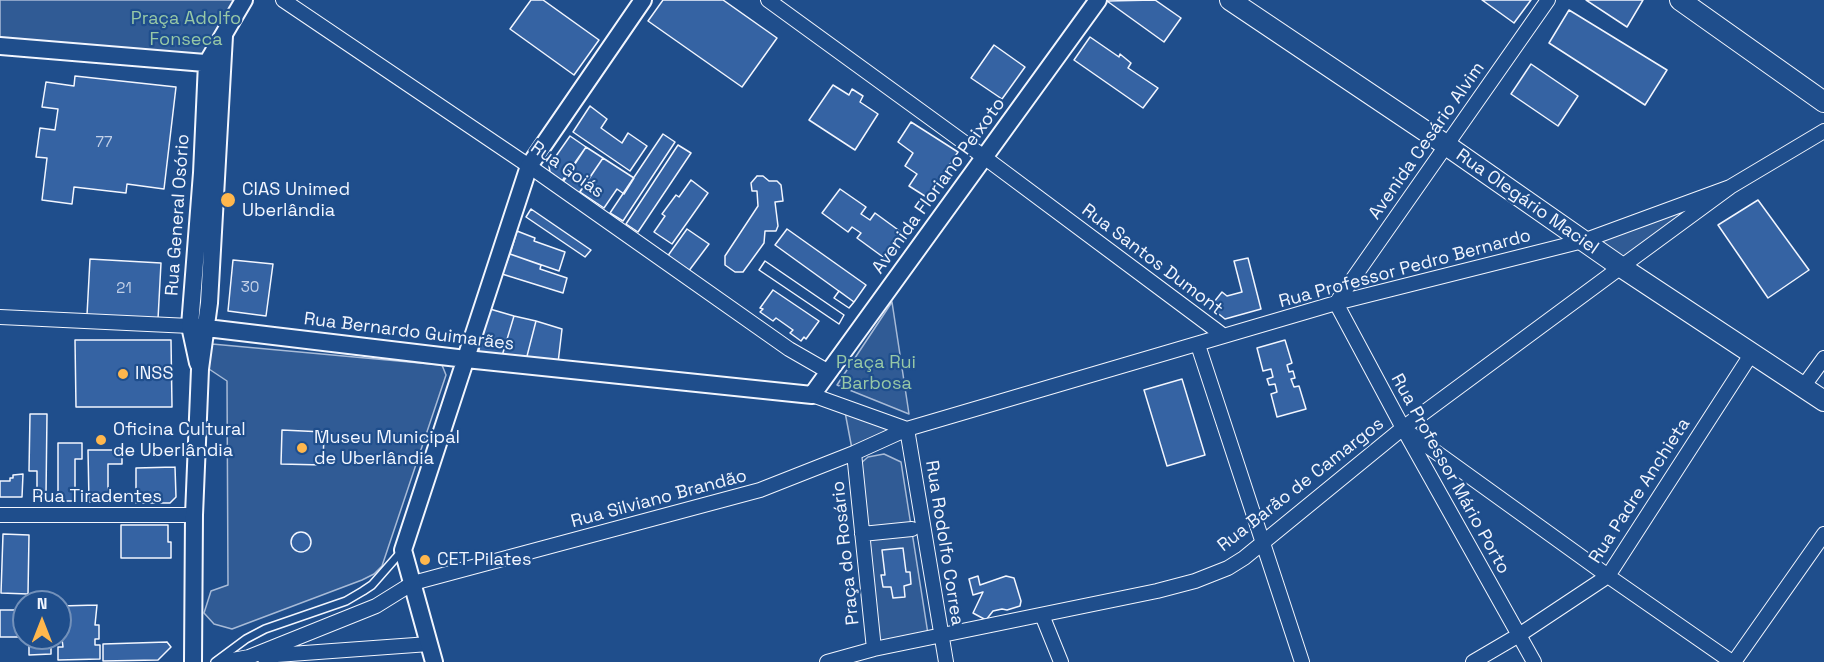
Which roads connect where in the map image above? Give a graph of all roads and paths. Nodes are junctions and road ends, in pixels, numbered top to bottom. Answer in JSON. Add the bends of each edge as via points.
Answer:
{"nodes":[{"id":1,"x":244,"y":0,"type":"edge"},
{"id":2,"x":283,"y":0,"type":"edge"},
{"id":3,"x":643,"y":0,"type":"edge"},
{"id":4,"x":768,"y":0,"type":"edge"},
{"id":5,"x":1098,"y":0,"type":"edge"},
{"id":6,"x":1230,"y":0,"type":"edge"},
{"id":7,"x":1548,"y":0,"type":"edge"},
{"id":8,"x":1680,"y":0,"type":"edge"},
{"id":9,"x":0,"y":46,"type":"edge"},
{"id":10,"x":215,"y":64,"type":"junction"},
{"id":11,"x":1824,"y":102,"type":"edge"},
{"id":12,"x":1824,"y":131,"type":"edge"},
{"id":13,"x":1446,"y":146,"type":"junction"},
{"id":14,"x":984,"y":157,"type":"junction"},
{"id":15,"x":529,"y":166,"type":"junction"},
{"id":16,"x":1730,"y":187,"type":"junction"},
{"id":17,"x":1583,"y":242,"type":"junction"},
{"id":18,"x":1621,"y":267,"type":"junction"},
{"id":19,"x":1336,"y":303,"type":"junction"},
{"id":20,"x":0,"y":317,"type":"edge"},
{"id":21,"x":190,"y":326,"type":"junction"},
{"id":22,"x":207,"y":328,"type":"junction"},
{"id":23,"x":1224,"y":336,"type":"junction"},
{"id":24,"x":1198,"y":345,"type":"junction"},
{"id":25,"x":1752,"y":353,"type":"junction"},
{"id":26,"x":1824,"y":358,"type":"edge"},
{"id":27,"x":466,"y":359,"type":"junction"},
{"id":28,"x":200,"y":369,"type":"junction"},
{"id":29,"x":829,"y":372,"type":"junction"},
{"id":30,"x":1803,"y":387,"type":"junction"},
{"id":31,"x":812,"y":395,"type":"junction"},
{"id":32,"x":1824,"y":401,"type":"edge"},
{"id":33,"x":1403,"y":428,"type":"junction"},
{"id":34,"x":907,"y":429,"type":"junction"},
{"id":35,"x":854,"y":453,"type":"junction"},
{"id":36,"x":0,"y":514,"type":"edge"},
{"id":37,"x":194,"y":515,"type":"junction"},
{"id":38,"x":912,"y":529,"type":"dead end"},
{"id":39,"x":862,"y":534,"type":"junction"},
{"id":40,"x":1824,"y":534,"type":"edge"},
{"id":41,"x":1263,"y":542,"type":"junction"},
{"id":42,"x":403,"y":550,"type":"junction"},
{"id":43,"x":1608,"y":576,"type":"junction"},
{"id":44,"x":413,"y":583,"type":"junction"},
{"id":45,"x":1042,"y":615,"type":"junction"},
{"id":46,"x":1519,"y":635,"type":"junction"},
{"id":47,"x":941,"y":636,"type":"junction"},
{"id":48,"x":429,"y":644,"type":"junction"},
{"id":49,"x":874,"y":649,"type":"junction"},
{"id":50,"x":249,"y":657,"type":"junction"},
{"id":51,"x":194,"y":662,"type":"edge"},
{"id":52,"x":215,"y":662,"type":"edge"},
{"id":53,"x":222,"y":662,"type":"edge"},
{"id":54,"x":434,"y":662,"type":"edge"},
{"id":55,"x":826,"y":662,"type":"edge"},
{"id":56,"x":946,"y":662,"type":"edge"},
{"id":57,"x":1061,"y":662,"type":"edge"},
{"id":58,"x":1302,"y":662,"type":"edge"},
{"id":59,"x":1473,"y":662,"type":"edge"},
{"id":60,"x":1534,"y":662,"type":"edge"},
{"id":61,"x":1733,"y":662,"type":"edge"}],
"edges":[{"from":1,"to":10,"type":"street","via":[[224,36]]},
{"from":2,"to":15,"type":"street","name":"Rua Goiás"},
{"from":3,"to":15,"type":"street"},
{"from":4,"to":14,"type":"street","name":"Rua Santos Dumont"},
{"from":5,"to":14,"type":"street","name":"Avenida Floriano Peixoto"},
{"from":6,"to":13,"type":"main road","name":"Rua Olegário Maciel"},
{"from":7,"to":13,"type":"street","name":"Avenida Cesário Alvim"},
{"from":8,"to":11,"type":"main road"},
{"from":9,"to":10,"type":"street"},
{"from":10,"to":21,"type":"street","name":"Rua General Osório"},
{"from":10,"to":22,"type":"street","name":"Rua General Osório"},
{"from":12,"to":16,"type":"street"},
{"from":13,"to":17,"type":"main road","name":"Rua Olegário Maciel"},
{"from":13,"to":19,"type":"street","name":"Avenida Cesário Alvim"},
{"from":14,"to":23,"type":"street","name":"Rua Santos Dumont"},
{"from":14,"to":29,"type":"street","name":"Avenida Floriano Peixoto"},
{"from":15,"to":27,"type":"street"},
{"from":15,"to":29,"type":"street","name":"Rua Goiás","via":[[789,349]]},
{"from":16,"to":17,"type":"street","name":"Rua Professor Pedro Bernardo"},
{"from":16,"to":18,"type":"street","name":"Rua Barão de Camargos"},
{"from":17,"to":18,"type":"main road","name":"Rua Olegário Maciel"},
{"from":17,"to":19,"type":"street","name":"Rua Professor Pedro Bernardo"},
{"from":18,"to":25,"type":"main road","name":"Rua Olegário Maciel"},
{"from":18,"to":33,"type":"street","name":"Rua Barão de Camargos"},
{"from":19,"to":23,"type":"street","name":"Rua Professor Pedro Bernardo"},
{"from":19,"to":33,"type":"street","name":"Rua Professor Mário Porto"},
{"from":20,"to":21,"type":"street","name":"Rua Bernardo Guimarães"},
{"from":21,"to":22,"type":"street","name":"Rua Bernardo Guimarães"},
{"from":21,"to":28,"type":"street","name":"Rua General Osório"},
{"from":22,"to":27,"type":"street","name":"Rua Bernardo Guimarães"},
{"from":22,"to":28,"type":"street","name":"Rua General Osório"},
{"from":23,"to":24,"type":"street","name":"Rua Santos Dumont"},
{"from":24,"to":34,"type":"street"},
{"from":24,"to":41,"type":"street"},
{"from":25,"to":30,"type":"main road","name":"Rua Olegário Maciel"},
{"from":25,"to":43,"type":"street","name":"Rua Padre Anchieta"},
{"from":26,"to":30,"type":"street"},
{"from":27,"to":31,"type":"street","name":"Rua Bernardo Guimarães"},
{"from":27,"to":42,"type":"street"},
{"from":28,"to":37,"type":"street","name":"Rua General Osório"},
{"from":29,"to":31,"type":"street","name":"Avenida Floriano Peixoto"},
{"from":30,"to":32,"type":"main road","name":"Rua Olegário Maciel"},
{"from":31,"to":34,"type":"street"},
{"from":33,"to":41,"type":"street","name":"Rua Barão de Camargos"},
{"from":33,"to":43,"type":"street"},
{"from":33,"to":46,"type":"street","name":"Rua Professor Mário Porto"},
{"from":34,"to":35,"type":"street","name":"Rua Silviano Brandão"},
{"from":34,"to":47,"type":"street","name":"Rua Rodolfo Correa"},
{"from":35,"to":39,"type":"street","name":"Praça do Rosário"},
{"from":35,"to":44,"type":"street","name":"Rua Silviano Brandão","via":[[760,490]]},
{"from":36,"to":37,"type":"street","name":"Rua Tiradentes"},
{"from":37,"to":51,"type":"street","name":"Rua General Osório"},
{"from":38,"to":39,"type":"street"},
{"from":39,"to":49,"type":"street","name":"Praça do Rosário"},
{"from":40,"to":61,"type":"street"},
{"from":41,"to":45,"type":"street","name":"Rua Barão de Camargos","via":[[1228,568],[1195,581]]},
{"from":41,"to":58,"type":"street"},
{"from":42,"to":44,"type":"street"},
{"from":42,"to":52,"type":"lane","via":[[363,591],[246,639]]},
{"from":43,"to":46,"type":"street","name":"Rua Padre Anchieta"},
{"from":43,"to":61,"type":"street"},
{"from":44,"to":48,"type":"street"},
{"from":44,"to":50,"type":"street","name":"Rua Silviano Brandão","via":[[376,606]]},
{"from":45,"to":47,"type":"street","name":"Rua Barão de Camargos"},
{"from":45,"to":57,"type":"street"},
{"from":46,"to":59,"type":"street","name":"Rua Padre Anchieta"},
{"from":46,"to":60,"type":"street","name":"Rua Professor Mário Porto"},
{"from":47,"to":49,"type":"street","name":"Rua Barão de Camargos"},
{"from":47,"to":56,"type":"street","name":"Rua Rodolfo Correa"},
{"from":48,"to":50,"type":"street"},
{"from":48,"to":54,"type":"street"},
{"from":49,"to":55,"type":"street","name":"Rua Barão de Camargos"},
{"from":50,"to":53,"type":"street"}]}
